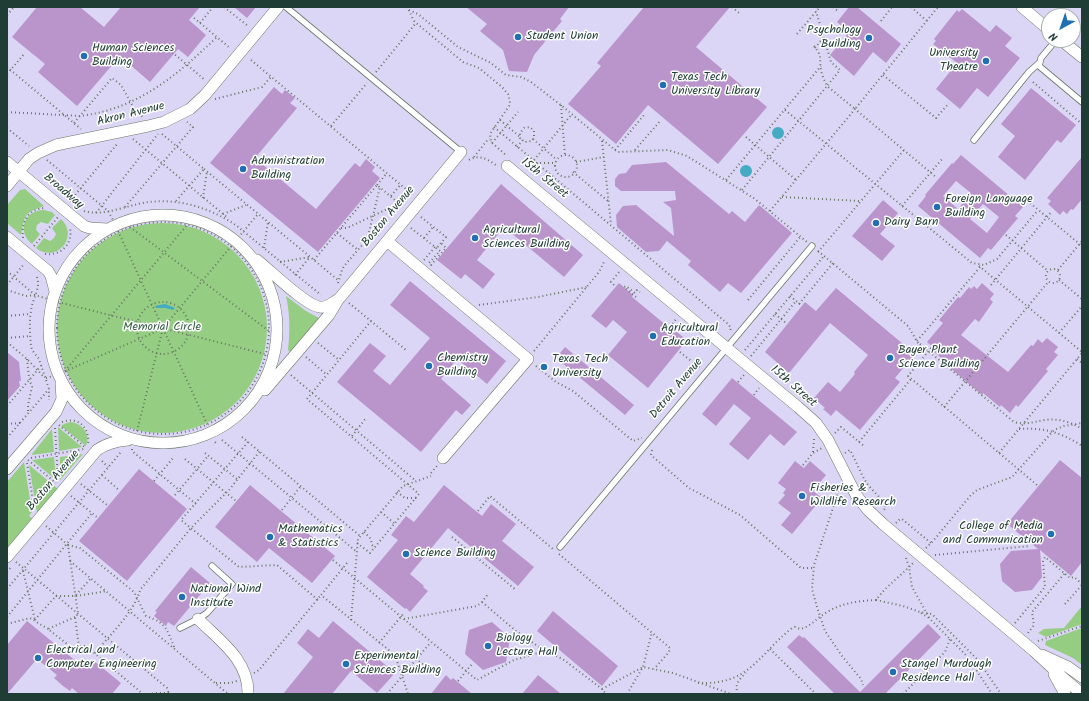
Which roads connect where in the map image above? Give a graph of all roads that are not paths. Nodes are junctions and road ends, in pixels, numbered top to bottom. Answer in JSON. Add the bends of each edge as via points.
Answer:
{"nodes":[{"id":1,"x":278,"y":7,"type":"edge"},
{"id":2,"x":286,"y":7,"type":"edge"},
{"id":3,"x":1022,"y":7,"type":"edge"},
{"id":4,"x":1041,"y":23,"type":"edge"},
{"id":5,"x":1049,"y":48,"type":"edge"},
{"id":6,"x":1071,"y":48,"type":"edge"},
{"id":7,"x":1082,"y":57,"type":"edge"},
{"id":8,"x":1039,"y":63,"type":"junction"},
{"id":9,"x":1082,"y":102,"type":"edge"},
{"id":10,"x":974,"y":140,"type":"dead end"},
{"id":11,"x":461,"y":152,"type":"joint"},
{"id":12,"x":7,"y":162,"type":"edge"},
{"id":13,"x":504,"y":167,"type":"road end"},
{"id":14,"x":18,"y":172,"type":"junction"},
{"id":15,"x":7,"y":186,"type":"edge"},
{"id":16,"x":114,"y":228,"type":"junction"},
{"id":17,"x":7,"y":237,"type":"edge"},
{"id":18,"x":387,"y":241,"type":"junction"},
{"id":19,"x":812,"y":246,"type":"road end"},
{"id":20,"x":246,"y":251,"type":"junction"},
{"id":21,"x":56,"y":298,"type":"junction"},
{"id":22,"x":339,"y":298,"type":"junction"},
{"id":23,"x":726,"y":348,"type":"junction"},
{"id":24,"x":63,"y":376,"type":"junction"},
{"id":25,"x":250,"y":404,"type":"junction"},
{"id":26,"x":134,"y":437,"type":"junction"},
{"id":27,"x":443,"y":458,"type":"dead end"},
{"id":28,"x":7,"y":469,"type":"edge"},
{"id":29,"x":560,"y":547,"type":"dead end"},
{"id":30,"x":10,"y":559,"type":"edge"},
{"id":31,"x":212,"y":566,"type":"dead end"},
{"id":32,"x":198,"y":619,"type":"junction"},
{"id":33,"x":180,"y":628,"type":"dead end"},
{"id":34,"x":1036,"y":646,"type":"junction"},
{"id":35,"x":1082,"y":677,"type":"edge"},
{"id":36,"x":248,"y":694,"type":"edge"},
{"id":37,"x":1065,"y":694,"type":"edge"},
{"id":38,"x":1082,"y":694,"type":"edge"}],
"edges":[{"from":1,"to":14,"type":"street","name":"Akron Avenue","via":[[205,95],[190,109],[164,122],[33,149],[29,159]]},
{"from":2,"to":11,"type":"lane"},
{"from":3,"to":4,"type":"street"},
{"from":5,"to":8,"type":"lane"},
{"from":6,"to":7,"type":"street"},
{"from":8,"to":9,"type":"lane","via":[[1040,67]]},
{"from":8,"to":10,"type":"lane"},
{"from":11,"to":18,"type":"street","name":"Boston Avenue"},
{"from":12,"to":14,"type":"street","name":"Broadway"},
{"from":13,"to":23,"type":"street","name":"15th Street"},
{"from":14,"to":15,"type":"street","name":"Akron Avenue"},
{"from":14,"to":16,"type":"street","name":"Broadway","via":[[69,206],[84,226]]},
{"from":16,"to":20,"type":"street","via":[[144,216],[178,216],[210,225]]},
{"from":16,"to":21,"type":"street","via":[[93,238],[76,254],[63,272]]},
{"from":17,"to":21,"type":"street","via":[[48,271],[52,276]]},
{"from":18,"to":22,"type":"street","name":"Boston Avenue"},
{"from":18,"to":27,"type":"street","via":[[528,359]]},
{"from":19,"to":23,"type":"lane","name":"Detroit Avenue"},
{"from":20,"to":22,"type":"street","name":"Boston Avenue","via":[[314,306],[328,306]]},
{"from":20,"to":25,"type":"street","via":[[260,269],[270,289],[277,333],[263,386]]},
{"from":21,"to":24,"type":"street","via":[[49,315],[49,337],[53,360]]},
{"from":22,"to":25,"type":"street","name":"Boston Avenue","via":[[270,385]]},
{"from":23,"to":29,"type":"lane","name":"Detroit Avenue"},
{"from":23,"to":34,"type":"street","name":"15th Street","via":[[816,423],[828,440],[856,495],[868,510],[920,555]]},
{"from":24,"to":26,"type":"street","via":[[73,400],[89,416],[107,429]]},
{"from":24,"to":28,"type":"street","via":[[62,399],[56,412]]},
{"from":25,"to":26,"type":"street","via":[[224,426],[194,440],[161,444]]},
{"from":26,"to":30,"type":"street","name":"Boston Avenue","via":[[114,441],[97,450]]},
{"from":31,"to":32,"type":"lane","via":[[232,584]]},
{"from":32,"to":33,"type":"lane"},
{"from":32,"to":36,"type":"street","via":[[226,644],[241,665],[248,683]]},
{"from":34,"to":35,"type":"street","name":"15th Street"},
{"from":34,"to":37,"type":"street"},
{"from":34,"to":38,"type":"street","name":"15th Street","via":[[1062,677]]}]}
